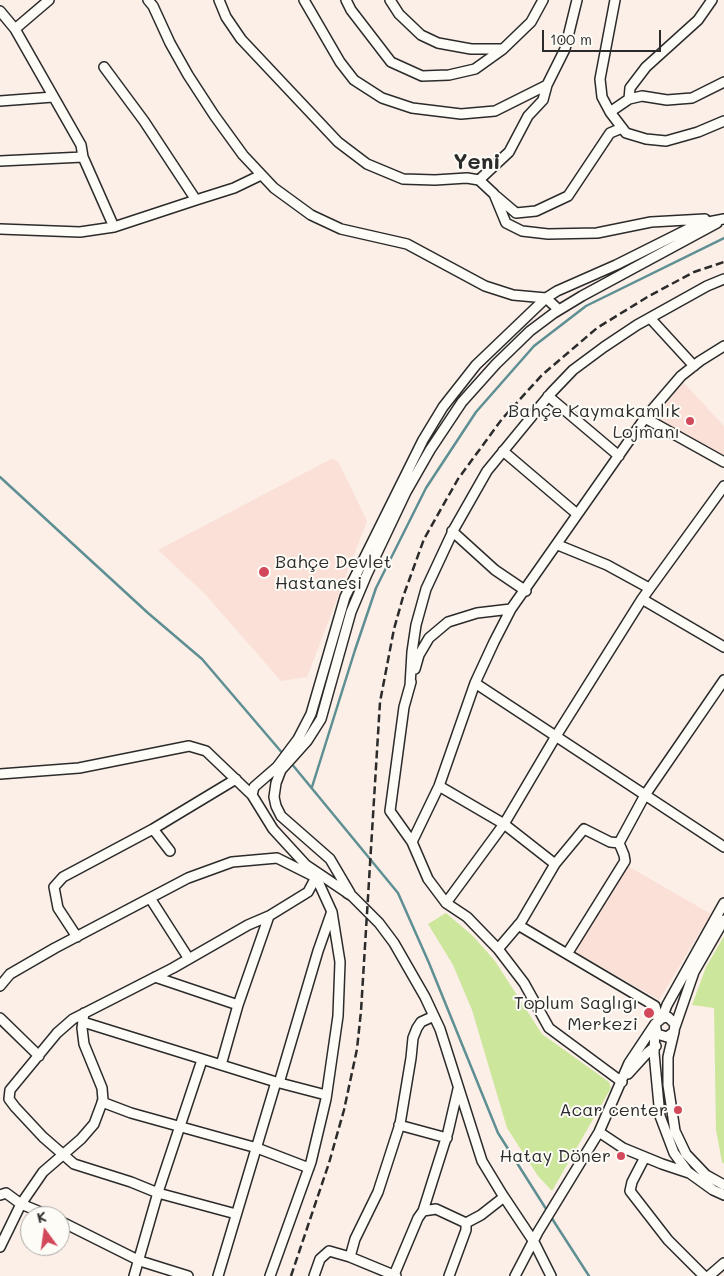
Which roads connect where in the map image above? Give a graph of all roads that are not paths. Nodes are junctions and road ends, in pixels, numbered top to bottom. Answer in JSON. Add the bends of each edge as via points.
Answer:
{"nodes":[{"id":1,"x":49,"y":0,"type":"edge"},
{"id":2,"x":148,"y":0,"type":"edge"},
{"id":3,"x":219,"y":0,"type":"edge"},
{"id":4,"x":304,"y":0,"type":"edge"},
{"id":5,"x":346,"y":0,"type":"edge"},
{"id":6,"x":390,"y":0,"type":"edge"},
{"id":7,"x":543,"y":0,"type":"edge"},
{"id":8,"x":577,"y":0,"type":"edge"},
{"id":9,"x":615,"y":0,"type":"edge"},
{"id":10,"x":712,"y":0,"type":"edge"},
{"id":11,"x":0,"y":11,"type":"edge"},
{"id":12,"x":15,"y":29,"type":"junction"},
{"id":13,"x":502,"y":48,"type":"junction"},
{"id":14,"x":104,"y":67,"type":"dead end"},
{"id":15,"x":724,"y":82,"type":"edge"},
{"id":16,"x":547,"y":85,"type":"junction"},
{"id":17,"x":53,"y":97,"type":"junction"},
{"id":18,"x":629,"y":99,"type":"junction"},
{"id":19,"x":0,"y":101,"type":"edge"},
{"id":20,"x":610,"y":112,"type":"junction"},
{"id":21,"x":724,"y":121,"type":"edge"},
{"id":22,"x":622,"y":128,"type":"junction"},
{"id":23,"x":83,"y":157,"type":"junction"},
{"id":24,"x":0,"y":161,"type":"edge"},
{"id":25,"x":260,"y":175,"type":"junction"},
{"id":26,"x":479,"y":180,"type":"junction"},
{"id":27,"x":494,"y":194,"type":"junction"},
{"id":28,"x":196,"y":200,"type":"junction"},
{"id":29,"x":724,"y":219,"type":"edge"},
{"id":30,"x":114,"y":228,"type":"junction"},
{"id":31,"x":0,"y":229,"type":"edge"},
{"id":32,"x":724,"y":279,"type":"edge"},
{"id":33,"x":546,"y":298,"type":"junction"},
{"id":34,"x":559,"y":310,"type":"junction"},
{"id":35,"x":650,"y":318,"type":"junction"},
{"id":36,"x":724,"y":346,"type":"edge"},
{"id":37,"x":694,"y":366,"type":"junction"},
{"id":38,"x":548,"y":396,"type":"junction"},
{"id":39,"x":645,"y":418,"type":"junction"},
{"id":40,"x":503,"y":451,"type":"junction"},
{"id":41,"x":619,"y":456,"type":"junction"},
{"id":42,"x":724,"y":462,"type":"edge"},
{"id":43,"x":724,"y":486,"type":"edge"},
{"id":44,"x":577,"y":514,"type":"junction"},
{"id":45,"x":452,"y":531,"type":"junction"},
{"id":46,"x":558,"y":545,"type":"junction"},
{"id":47,"x":649,"y":588,"type":"junction"},
{"id":48,"x":526,"y":591,"type":"junction"},
{"id":49,"x":642,"y":598,"type":"junction"},
{"id":50,"x":511,"y":609,"type":"junction"},
{"id":51,"x":724,"y":647,"type":"edge"},
{"id":52,"x":724,"y":680,"type":"edge"},
{"id":53,"x":476,"y":683,"type":"junction"},
{"id":54,"x":410,"y":686,"type":"junction"},
{"id":55,"x":556,"y":736,"type":"junction"},
{"id":56,"x":300,"y":743,"type":"junction"},
{"id":57,"x":280,"y":768,"type":"junction"},
{"id":58,"x":0,"y":774,"type":"edge"},
{"id":59,"x":236,"y":779,"type":"junction"},
{"id":60,"x":439,"y":786,"type":"junction"},
{"id":61,"x":645,"y":794,"type":"junction"},
{"id":62,"x":252,"y":795,"type":"junction"},
{"id":63,"x":504,"y":824,"type":"junction"},
{"id":64,"x":153,"y":829,"type":"junction"},
{"id":65,"x":412,"y":842,"type":"junction"},
{"id":66,"x":618,"y":843,"type":"junction"},
{"id":67,"x":724,"y":847,"type":"edge"},
{"id":68,"x":170,"y":851,"type":"dead end"},
{"id":69,"x":555,"y":864,"type":"junction"},
{"id":70,"x":316,"y":877,"type":"junction"},
{"id":71,"x":352,"y":896,"type":"junction"},
{"id":72,"x":150,"y":898,"type":"junction"},
{"id":73,"x":446,"y":903,"type":"junction"},
{"id":74,"x":724,"y":904,"type":"edge"},
{"id":75,"x":332,"y":912,"type":"junction"},
{"id":76,"x":269,"y":916,"type":"junction"},
{"id":77,"x":724,"y":920,"type":"edge"},
{"id":78,"x":518,"y":926,"type":"junction"},
{"id":79,"x":77,"y":937,"type":"junction"},
{"id":80,"x":498,"y":949,"type":"junction"},
{"id":81,"x":567,"y":954,"type":"junction"},
{"id":82,"x":189,"y":959,"type":"junction"},
{"id":83,"x":155,"y":978,"type":"junction"},
{"id":84,"x":0,"y":986,"type":"edge"},
{"id":85,"x":238,"y":1005,"type":"junction"},
{"id":86,"x":434,"y":1016,"type":"junction"},
{"id":87,"x":0,"y":1018,"type":"edge"},
{"id":88,"x":84,"y":1018,"type":"junction"},
{"id":89,"x":658,"y":1022,"type":"junction"},
{"id":90,"x":672,"y":1032,"type":"junction"},
{"id":91,"x":655,"y":1046,"type":"junction"},
{"id":92,"x":39,"y":1056,"type":"junction"},
{"id":93,"x":202,"y":1060,"type":"junction"},
{"id":94,"x":221,"y":1065,"type":"junction"},
{"id":95,"x":622,"y":1082,"type":"junction"},
{"id":96,"x":277,"y":1083,"type":"junction"},
{"id":97,"x":458,"y":1088,"type":"junction"},
{"id":98,"x":326,"y":1095,"type":"junction"},
{"id":99,"x":102,"y":1102,"type":"junction"},
{"id":100,"x":399,"y":1125,"type":"junction"},
{"id":101,"x":179,"y":1126,"type":"junction"},
{"id":102,"x":598,"y":1132,"type":"junction"},
{"id":103,"x":446,"y":1138,"type":"junction"},
{"id":104,"x":257,"y":1148,"type":"junction"},
{"id":105,"x":62,"y":1155,"type":"junction"},
{"id":106,"x":645,"y":1157,"type":"junction"},
{"id":107,"x":309,"y":1168,"type":"junction"},
{"id":108,"x":689,"y":1173,"type":"junction"},
{"id":109,"x":724,"y":1185,"type":"edge"},
{"id":110,"x":2,"y":1192,"type":"edge"},
{"id":111,"x":158,"y":1193,"type":"junction"},
{"id":112,"x":724,"y":1195,"type":"edge"},
{"id":113,"x":504,"y":1197,"type":"junction"},
{"id":114,"x":20,"y":1204,"type":"junction"},
{"id":115,"x":25,"y":1206,"type":"edge"},
{"id":116,"x":423,"y":1211,"type":"junction"},
{"id":117,"x":236,"y":1214,"type":"junction"},
{"id":118,"x":466,"y":1223,"type":"junction"},
{"id":119,"x":70,"y":1226,"type":"edge"},
{"id":120,"x":534,"y":1242,"type":"junction"},
{"id":121,"x":0,"y":1247,"type":"edge"},
{"id":122,"x":350,"y":1256,"type":"junction"},
{"id":123,"x":140,"y":1261,"type":"junction"},
{"id":124,"x":724,"y":1263,"type":"edge"},
{"id":125,"x":134,"y":1276,"type":"edge"},
{"id":126,"x":188,"y":1276,"type":"edge"},
{"id":127,"x":218,"y":1276,"type":"edge"},
{"id":128,"x":270,"y":1276,"type":"edge"},
{"id":129,"x":314,"y":1276,"type":"edge"},
{"id":130,"x":395,"y":1276,"type":"edge"},
{"id":131,"x":449,"y":1276,"type":"edge"},
{"id":132,"x":515,"y":1276,"type":"edge"},
{"id":133,"x":551,"y":1276,"type":"edge"},
{"id":134,"x":704,"y":1276,"type":"edge"},
{"id":135,"x":709,"y":1276,"type":"edge"}],
"edges":[{"from":1,"to":12,"type":"street"},
{"from":2,"to":25,"type":"street","via":[[188,75]]},
{"from":3,"to":26,"type":"street","via":[[240,39],[338,142],[367,164],[403,179]]},
{"from":4,"to":16,"type":"street","via":[[354,80],[382,98],[412,108],[461,114],[495,111]]},
{"from":5,"to":13,"type":"street","via":[[391,62],[422,76],[449,75],[475,69]]},
{"from":6,"to":13,"type":"street","via":[[399,14],[421,35],[438,43],[471,49]]},
{"from":7,"to":13,"type":"street","via":[[531,22]]},
{"from":8,"to":16,"type":"street","via":[[565,49]]},
{"from":9,"to":20,"type":"street","via":[[600,79],[602,97]]},
{"from":10,"to":18,"type":"street","via":[[698,20],[646,68],[630,88]]},
{"from":11,"to":12,"type":"street"},
{"from":12,"to":17,"type":"street"},
{"from":14,"to":28,"type":"street"},
{"from":15,"to":18,"type":"street","via":[[692,98],[667,100],[642,96]]},
{"from":16,"to":26,"type":"street","via":[[543,100],[528,116],[509,152]]},
{"from":17,"to":19,"type":"street"},
{"from":17,"to":23,"type":"street","via":[[81,145]]},
{"from":18,"to":20,"type":"street"},
{"from":20,"to":22,"type":"street"},
{"from":21,"to":22,"type":"street","via":[[666,141],[646,139],[626,133]]},
{"from":22,"to":27,"type":"street","via":[[610,133],[568,196],[536,211],[516,213]]},
{"from":23,"to":24,"type":"street"},
{"from":23,"to":30,"type":"street"},
{"from":25,"to":28,"type":"street","via":[[234,188]]},
{"from":25,"to":33,"type":"street","via":[[311,214],[341,229],[407,244],[485,286],[513,295]]},
{"from":26,"to":27,"type":"street"},
{"from":27,"to":29,"type":"street","via":[[506,223],[522,232],[597,233],[651,222]]},
{"from":28,"to":30,"type":"street"},
{"from":29,"to":33,"type":"street","via":[[698,224]]},
{"from":29,"to":34,"type":"street"},
{"from":30,"to":31,"type":"street","via":[[80,232]]},
{"from":32,"to":35,"type":"street"},
{"from":33,"to":34,"type":"street"},
{"from":33,"to":56,"type":"street","via":[[476,365],[443,407],[423,440],[345,597]]},
{"from":34,"to":56,"type":"street","via":[[530,331],[496,364],[462,402],[430,450],[406,492],[351,612],[321,719],[307,741]]},
{"from":35,"to":37,"type":"street"},
{"from":35,"to":38,"type":"street","via":[[573,370]]},
{"from":36,"to":37,"type":"street"},
{"from":37,"to":39,"type":"street","via":[[681,376]]},
{"from":38,"to":40,"type":"street"},
{"from":38,"to":41,"type":"street"},
{"from":39,"to":41,"type":"street"},
{"from":39,"to":42,"type":"street"},
{"from":40,"to":44,"type":"street"},
{"from":40,"to":45,"type":"street","via":[[487,471]]},
{"from":41,"to":44,"type":"street"},
{"from":43,"to":47,"type":"street"},
{"from":44,"to":46,"type":"street"},
{"from":45,"to":48,"type":"street","via":[[495,570]]},
{"from":45,"to":54,"type":"street","via":[[426,589],[416,625]]},
{"from":46,"to":47,"type":"street","via":[[607,565]]},
{"from":46,"to":48,"type":"street"},
{"from":47,"to":49,"type":"street"},
{"from":48,"to":50,"type":"street"},
{"from":49,"to":51,"type":"street"},
{"from":49,"to":55,"type":"street"},
{"from":50,"to":53,"type":"street"},
{"from":50,"to":54,"type":"street","via":[[477,613],[448,622],[429,638],[419,656]]},
{"from":52,"to":61,"type":"street"},
{"from":53,"to":55,"type":"street"},
{"from":53,"to":60,"type":"street"},
{"from":54,"to":65,"type":"street","via":[[404,707],[390,811]]},
{"from":55,"to":61,"type":"street"},
{"from":55,"to":63,"type":"street"},
{"from":56,"to":57,"type":"street"},
{"from":57,"to":62,"type":"street","via":[[254,787]]},
{"from":57,"to":71,"type":"street","via":[[274,797],[281,816],[330,860]]},
{"from":58,"to":59,"type":"street","via":[[80,768],[189,746],[206,751]]},
{"from":59,"to":62,"type":"street"},
{"from":59,"to":64,"type":"street"},
{"from":60,"to":63,"type":"street"},
{"from":60,"to":65,"type":"street"},
{"from":61,"to":66,"type":"street"},
{"from":61,"to":67,"type":"street"},
{"from":62,"to":71,"type":"street","via":[[273,829],[306,865]]},
{"from":63,"to":69,"type":"street"},
{"from":63,"to":73,"type":"street"},
{"from":64,"to":68,"type":"street"},
{"from":64,"to":79,"type":"street","via":[[64,877],[54,887],[58,908]]},
{"from":65,"to":73,"type":"street","via":[[428,879]]},
{"from":66,"to":69,"type":"street","via":[[584,828]]},
{"from":66,"to":81,"type":"street","via":[[625,861]]},
{"from":69,"to":78,"type":"street"},
{"from":70,"to":71,"type":"street"},
{"from":70,"to":72,"type":"street","via":[[277,858],[232,862],[188,878]]},
{"from":70,"to":75,"type":"street"},
{"from":70,"to":76,"type":"street","via":[[308,892]]},
{"from":71,"to":86,"type":"street","via":[[394,943]]},
{"from":72,"to":79,"type":"street"},
{"from":72,"to":82,"type":"street"},
{"from":73,"to":80,"type":"street","via":[[467,917]]},
{"from":74,"to":89,"type":"street"},
{"from":75,"to":96,"type":"street"},
{"from":75,"to":98,"type":"street","via":[[340,962],[338,1016]]},
{"from":76,"to":82,"type":"street"},
{"from":76,"to":85,"type":"street"},
{"from":77,"to":90,"type":"street","via":[[694,972]]},
{"from":78,"to":80,"type":"street"},
{"from":78,"to":81,"type":"street"},
{"from":79,"to":84,"type":"street","via":[[10,974]]},
{"from":80,"to":95,"type":"street","via":[[524,983],[549,1028]]},
{"from":81,"to":89,"type":"street","via":[[655,1006]]},
{"from":82,"to":83,"type":"street"},
{"from":83,"to":85,"type":"street"},
{"from":83,"to":88,"type":"street"},
{"from":85,"to":94,"type":"street"},
{"from":86,"to":97,"type":"street"},
{"from":86,"to":100,"type":"street","via":[[421,1022],[412,1038]]},
{"from":87,"to":92,"type":"street"},
{"from":88,"to":92,"type":"street","via":[[73,1019],[57,1032]]},
{"from":88,"to":93,"type":"street"},
{"from":88,"to":99,"type":"street","via":[[84,1044],[102,1088]]},
{"from":89,"to":90,"type":"street","via":[[671,1019]]},
{"from":89,"to":90,"type":"street","via":[[657,1034],[664,1037]]},
{"from":89,"to":91,"type":"street"},
{"from":89,"to":95,"type":"street","via":[[629,1063]]},
{"from":90,"to":91,"type":"street"},
{"from":90,"to":109,"type":"street","via":[[668,1085],[676,1130],[686,1154],[706,1175]]},
{"from":91,"to":95,"type":"street"},
{"from":91,"to":108,"type":"street","via":[[660,1116],[674,1153]]},
{"from":92,"to":105,"type":"street","via":[[10,1090],[9,1099]]},
{"from":93,"to":94,"type":"street"},
{"from":93,"to":101,"type":"street"},
{"from":94,"to":96,"type":"street"},
{"from":95,"to":102,"type":"street"},
{"from":96,"to":98,"type":"street"},
{"from":96,"to":104,"type":"street"},
{"from":97,"to":103,"type":"street"},
{"from":97,"to":113,"type":"street","via":[[482,1161]]},
{"from":98,"to":107,"type":"street"},
{"from":99,"to":101,"type":"street"},
{"from":99,"to":105,"type":"street","via":[[94,1124]]},
{"from":100,"to":103,"type":"street"},
{"from":100,"to":122,"type":"street","via":[[378,1192]]},
{"from":101,"to":104,"type":"street"},
{"from":101,"to":111,"type":"street"},
{"from":102,"to":106,"type":"street"},
{"from":102,"to":120,"type":"street"},
{"from":103,"to":116,"type":"street"},
{"from":104,"to":107,"type":"street"},
{"from":104,"to":117,"type":"street"},
{"from":105,"to":111,"type":"street","via":[[74,1164]]},
{"from":105,"to":114,"type":"street","via":[[42,1172]]},
{"from":106,"to":108,"type":"street"},
{"from":106,"to":134,"type":"street","via":[[630,1191],[668,1240]]},
{"from":107,"to":128,"type":"street"},
{"from":108,"to":112,"type":"street"},
{"from":110,"to":114,"type":"street"},
{"from":111,"to":117,"type":"street"},
{"from":111,"to":123,"type":"street"},
{"from":113,"to":118,"type":"street"},
{"from":113,"to":120,"type":"street"},
{"from":114,"to":115,"type":"street"},
{"from":114,"to":121,"type":"street"},
{"from":116,"to":118,"type":"street","via":[[436,1209]]},
{"from":116,"to":130,"type":"street"},
{"from":117,"to":127,"type":"street"},
{"from":118,"to":131,"type":"street"},
{"from":119,"to":123,"type":"street"},
{"from":120,"to":132,"type":"street"},
{"from":120,"to":133,"type":"street"},
{"from":122,"to":129,"type":"street","via":[[329,1251],[320,1259]]},
{"from":122,"to":130,"type":"street"},
{"from":123,"to":125,"type":"street"},
{"from":123,"to":126,"type":"street"},
{"from":124,"to":135,"type":"street"}]}
